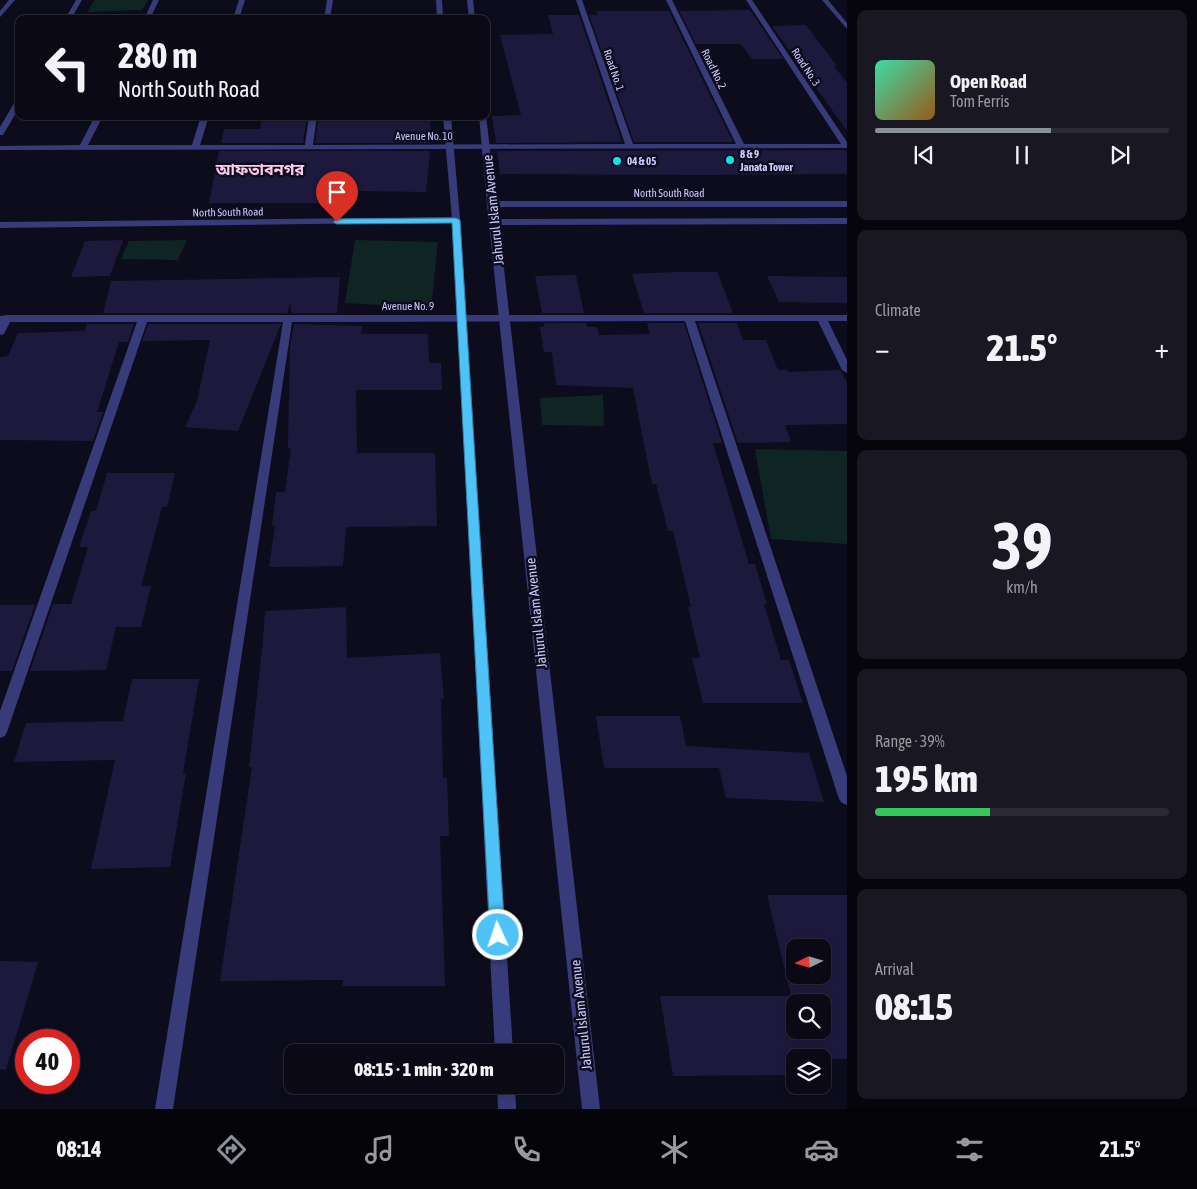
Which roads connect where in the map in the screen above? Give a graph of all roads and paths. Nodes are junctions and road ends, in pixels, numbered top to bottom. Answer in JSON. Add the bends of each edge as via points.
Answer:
{"nodes":[{"id":1,"x":12,"y":0,"type":"edge"},
{"id":2,"x":79,"y":0,"type":"edge"},
{"id":3,"x":156,"y":0,"type":"edge"},
{"id":4,"x":242,"y":0,"type":"edge"},
{"id":5,"x":330,"y":0,"type":"edge"},
{"id":6,"x":439,"y":0,"type":"edge"},
{"id":7,"x":470,"y":0,"type":"edge"},
{"id":8,"x":579,"y":0,"type":"edge"},
{"id":9,"x":669,"y":0,"type":"edge"},
{"id":10,"x":749,"y":0,"type":"edge"},
{"id":11,"x":825,"y":0,"type":"edge"},
{"id":12,"x":0,"y":15,"type":"edge"},
{"id":13,"x":70,"y":15,"type":"edge"},
{"id":14,"x":148,"y":15,"type":"edge"},
{"id":15,"x":237,"y":15,"type":"edge"},
{"id":16,"x":328,"y":15,"type":"edge"},
{"id":17,"x":440,"y":15,"type":"edge"},
{"id":18,"x":472,"y":15,"type":"edge"},
{"id":19,"x":847,"y":27,"type":"edge"},
{"id":20,"x":15,"y":109,"type":"edge"},
{"id":21,"x":97,"y":120,"type":"edge"},
{"id":22,"x":204,"y":120,"type":"edge"},
{"id":23,"x":312,"y":120,"type":"edge"},
{"id":24,"x":447,"y":120,"type":"edge"},
{"id":25,"x":483,"y":120,"type":"edge"},
{"id":26,"x":0,"y":133,"type":"edge"},
{"id":27,"x":196,"y":146,"type":"junction"},
{"id":28,"x":741,"y":146,"type":"junction"},
{"id":29,"x":846,"y":146,"type":"edge"},
{"id":30,"x":309,"y":147,"type":"junction"},
{"id":31,"x":486,"y":147,"type":"junction"},
{"id":32,"x":630,"y":147,"type":"junction"},
{"id":33,"x":0,"y":148,"type":"edge"},
{"id":34,"x":83,"y":148,"type":"junction"},
{"id":35,"x":449,"y":148,"type":"junction"},
{"id":36,"x":491,"y":204,"type":"junction"},
{"id":37,"x":847,"y":204,"type":"edge"},
{"id":38,"x":456,"y":220,"type":"junction"},
{"id":39,"x":847,"y":220,"type":"edge"},
{"id":40,"x":493,"y":222,"type":"junction"},
{"id":41,"x":0,"y":225,"type":"edge"},
{"id":42,"x":3,"y":318,"type":"edge"},
{"id":43,"x":143,"y":318,"type":"junction"},
{"id":44,"x":288,"y":318,"type":"junction"},
{"id":45,"x":462,"y":318,"type":"junction"},
{"id":46,"x":506,"y":318,"type":"junction"},
{"id":47,"x":689,"y":318,"type":"junction"},
{"id":48,"x":822,"y":318,"type":"junction"},
{"id":49,"x":847,"y":318,"type":"edge"},
{"id":50,"x":0,"y":332,"type":"edge"},
{"id":51,"x":847,"y":370,"type":"edge"},
{"id":52,"x":0,"y":732,"type":"edge"},
{"id":53,"x":847,"y":799,"type":"edge"},
{"id":54,"x":504,"y":1044,"type":"edge"},
{"id":55,"x":506,"y":1094,"type":"edge"},
{"id":56,"x":164,"y":1109,"type":"edge"},
{"id":57,"x":507,"y":1109,"type":"edge"},
{"id":58,"x":591,"y":1109,"type":"edge"}],
"edges":[{"from":1,"to":12,"type":"street"},
{"from":2,"to":13,"type":"street"},
{"from":3,"to":14,"type":"street"},
{"from":4,"to":15,"type":"street"},
{"from":5,"to":16,"type":"street"},
{"from":6,"to":17,"type":"street"},
{"from":7,"to":18,"type":"street"},
{"from":8,"to":32,"type":"street","name":"Road No. 1"},
{"from":9,"to":28,"type":"street","name":"Road No. 2"},
{"from":10,"to":29,"type":"street","name":"Road No. 3"},
{"from":11,"to":19,"type":"street"},
{"from":20,"to":26,"type":"street"},
{"from":21,"to":34,"type":"street"},
{"from":22,"to":27,"type":"street"},
{"from":23,"to":30,"type":"street"},
{"from":24,"to":35,"type":"street"},
{"from":25,"to":31,"type":"street","name":"Jahurul Islam Avenue"},
{"from":27,"to":30,"type":"street","name":"Avenue No. 10"},
{"from":27,"to":34,"type":"street","name":"Avenue No. 10"},
{"from":28,"to":29,"type":"street","name":"Avenue No. 10"},
{"from":28,"to":32,"type":"street","name":"Avenue No. 10"},
{"from":30,"to":35,"type":"street","name":"Avenue No. 10"},
{"from":31,"to":32,"type":"street","name":"Avenue No. 10"},
{"from":31,"to":35,"type":"street","name":"Avenue No. 10"},
{"from":31,"to":36,"type":"street","name":"Jahurul Islam Avenue"},
{"from":33,"to":34,"type":"street","name":"Avenue No. 10"},
{"from":35,"to":38,"type":"street"},
{"from":36,"to":37,"type":"street","name":"North South Road"},
{"from":36,"to":40,"type":"street","name":"Jahurul Islam Avenue"},
{"from":38,"to":41,"type":"street","name":"North South Road"},
{"from":38,"to":45,"type":"street"},
{"from":39,"to":40,"type":"street"},
{"from":40,"to":46,"type":"street","name":"Jahurul Islam Avenue"},
{"from":42,"to":43,"type":"street","name":"Avenue No. 9"},
{"from":42,"to":50,"type":"street"},
{"from":43,"to":44,"type":"street","name":"Avenue No. 9"},
{"from":43,"to":52,"type":"street"},
{"from":44,"to":45,"type":"street","name":"Avenue No. 9"},
{"from":44,"to":56,"type":"street"},
{"from":45,"to":46,"type":"street","name":"Avenue No. 9"},
{"from":45,"to":54,"type":"street"},
{"from":46,"to":47,"type":"street","name":"Avenue No. 9"},
{"from":46,"to":58,"type":"street","name":"Jahurul Islam Avenue"},
{"from":47,"to":48,"type":"street","name":"Avenue No. 9"},
{"from":47,"to":53,"type":"street"},
{"from":48,"to":49,"type":"street","name":"Avenue No. 9"},
{"from":48,"to":51,"type":"street"},
{"from":55,"to":57,"type":"street"}]}
